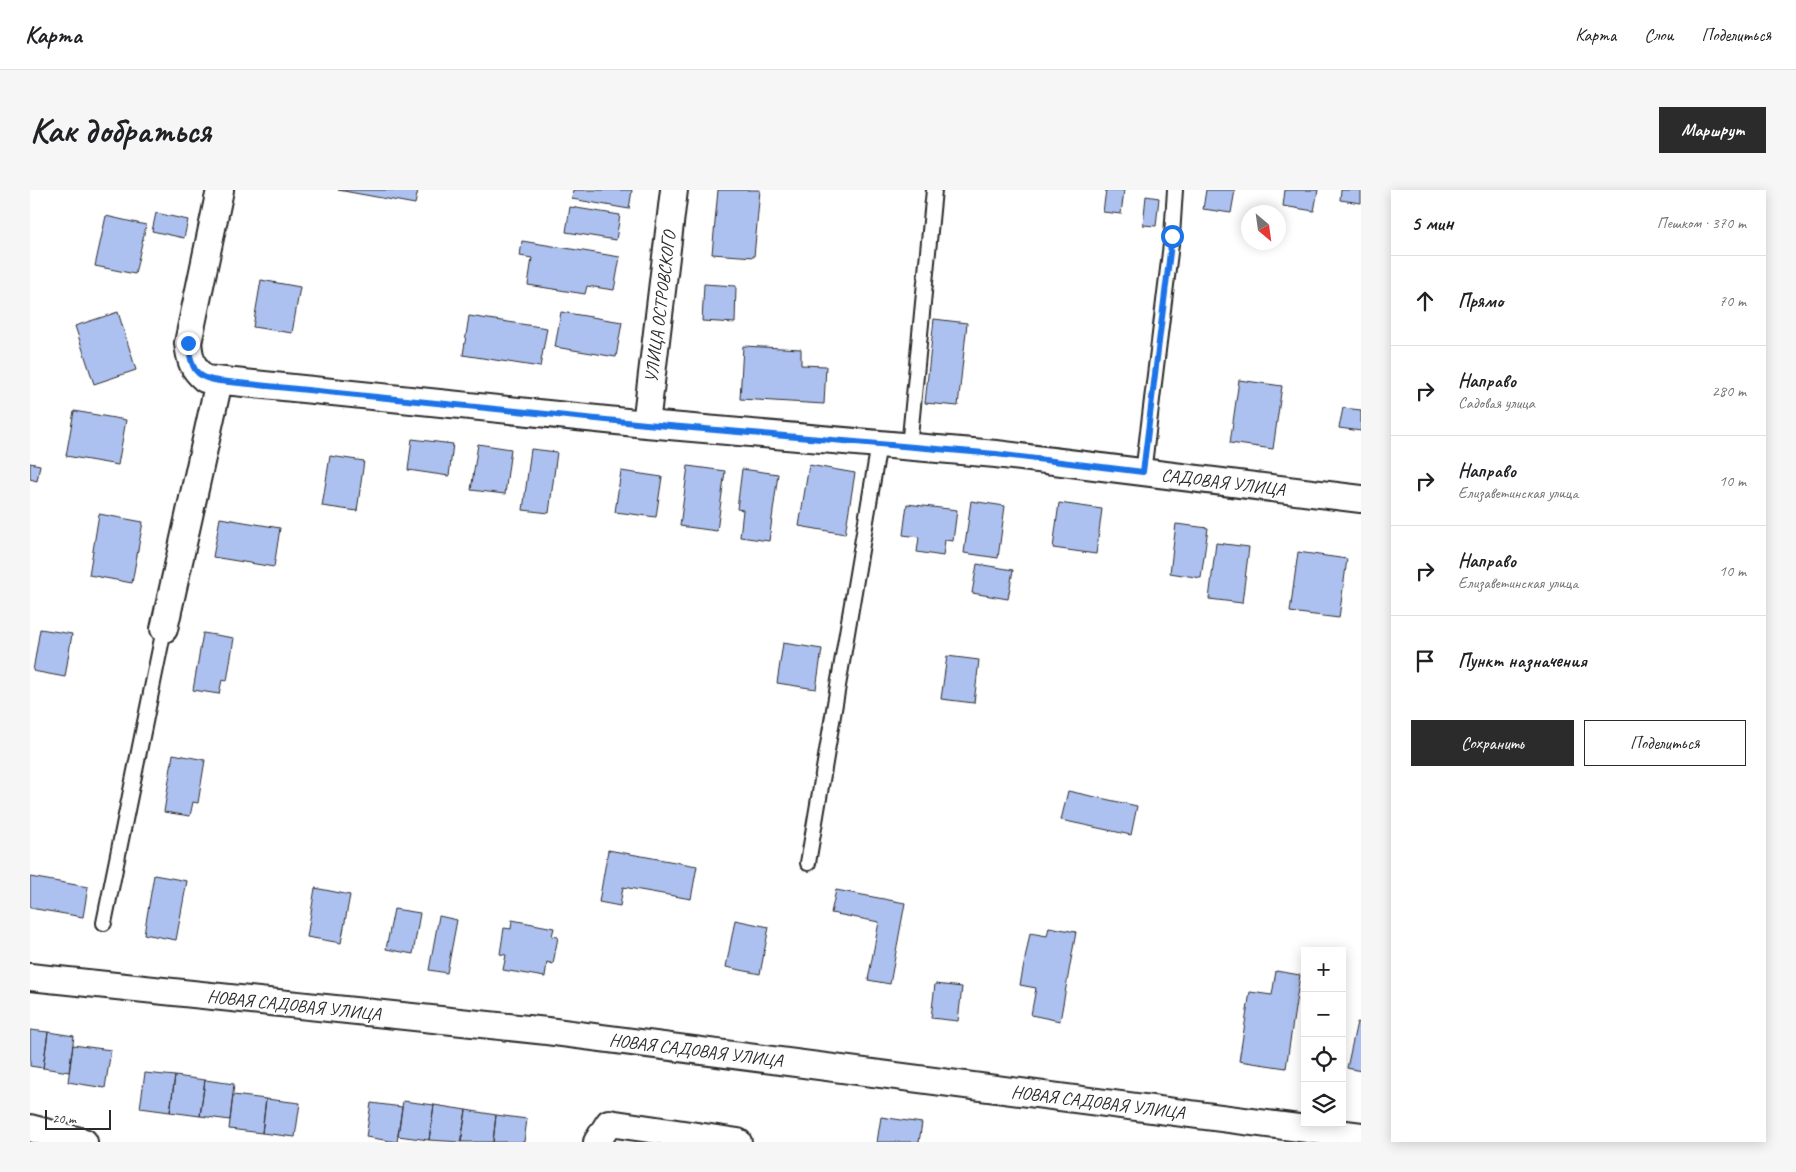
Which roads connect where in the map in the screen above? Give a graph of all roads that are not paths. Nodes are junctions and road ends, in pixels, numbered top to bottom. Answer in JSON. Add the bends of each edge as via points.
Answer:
{"nodes":[{"id":1,"x":220,"y":190,"type":"edge"},
{"id":2,"x":674,"y":190,"type":"edge"},
{"id":3,"x":934,"y":190,"type":"edge"},
{"id":4,"x":1175,"y":190,"type":"edge"},
{"id":5,"x":219,"y":381,"type":"junction"},
{"id":6,"x":646,"y":424,"type":"junction"},
{"id":7,"x":879,"y":444,"type":"junction"},
{"id":8,"x":909,"y":447,"type":"junction"},
{"id":9,"x":1143,"y":472,"type":"junction"},
{"id":10,"x":1361,"y":500,"type":"edge"},
{"id":11,"x":164,"y":629,"type":"joint"},
{"id":12,"x":808,"y":863,"type":"dead end"},
{"id":13,"x":104,"y":923,"type":"dead end"},
{"id":14,"x":30,"y":977,"type":"edge"},
{"id":15,"x":30,"y":1128,"type":"edge"},
{"id":16,"x":1361,"y":1136,"type":"edge"},
{"id":17,"x":84,"y":1142,"type":"edge"},
{"id":18,"x":597,"y":1142,"type":"edge"},
{"id":19,"x":738,"y":1142,"type":"edge"}],
"edges":[{"from":1,"to":5,"type":"street","name":"САДОВАЯ УЛИЦА","via":[[188,343],[196,371],[205,379]]},
{"from":2,"to":6,"type":"street","name":"УЛИЦА ОСТРОВСКОГО"},
{"from":3,"to":8,"type":"lane"},
{"from":4,"to":9,"type":"lane"},
{"from":5,"to":6,"type":"street","name":"САДОВАЯ УЛИЦА"},
{"from":5,"to":11,"type":"street"},
{"from":6,"to":7,"type":"street","name":"САДОВАЯ УЛИЦА"},
{"from":7,"to":8,"type":"street","name":"САДОВАЯ УЛИЦА"},
{"from":7,"to":12,"type":"lane"},
{"from":8,"to":9,"type":"street","name":"САДОВАЯ УЛИЦА"},
{"from":9,"to":10,"type":"street","name":"САДОВАЯ УЛИЦА"},
{"from":11,"to":13,"type":"lane"},
{"from":14,"to":16,"type":"street","name":"НОВАЯ САДОВАЯ УЛИЦА","via":[[547,1031]]},
{"from":15,"to":17,"type":"street"},
{"from":18,"to":19,"type":"street","via":[[609,1123]]}]}
